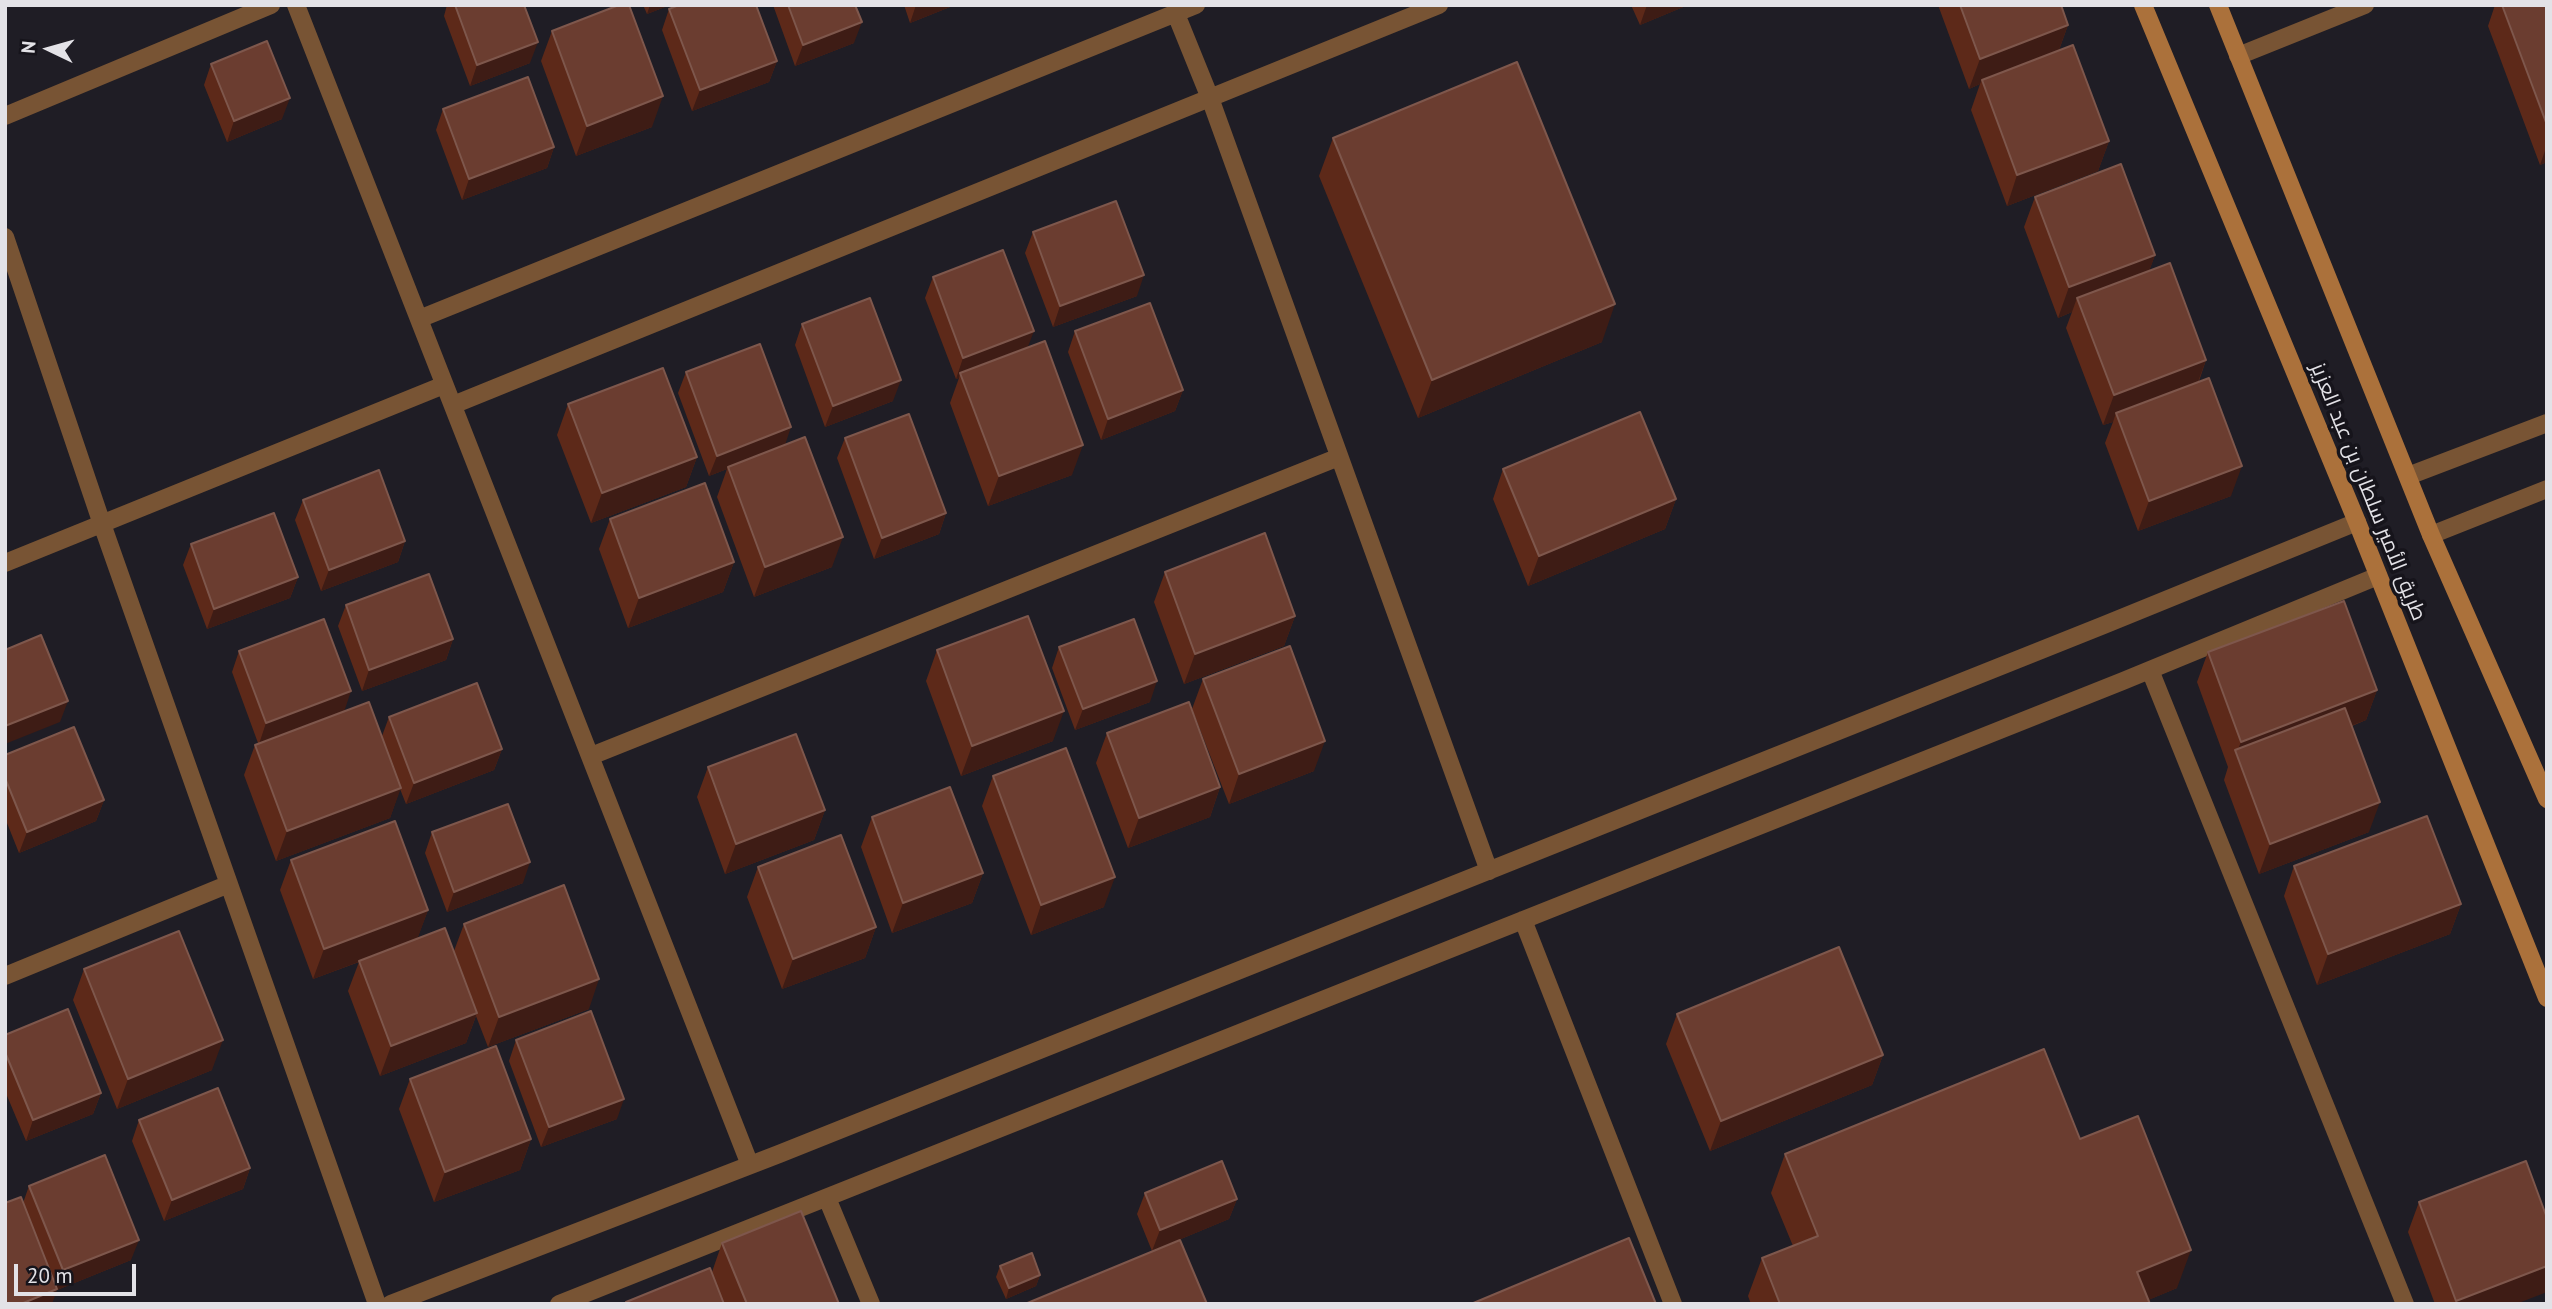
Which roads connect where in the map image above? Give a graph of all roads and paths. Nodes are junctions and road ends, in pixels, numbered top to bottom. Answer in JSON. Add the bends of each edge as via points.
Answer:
{"nodes":[{"id":1,"x":271,"y":5,"type":"edge"},
{"id":2,"x":296,"y":5,"type":"edge"},
{"id":3,"x":1196,"y":5,"type":"edge"},
{"id":4,"x":1439,"y":5,"type":"edge"},
{"id":5,"x":2143,"y":5,"type":"edge"},
{"id":6,"x":2218,"y":5,"type":"edge"},
{"id":7,"x":2365,"y":5,"type":"edge"},
{"id":8,"x":1176,"y":14,"type":"junction"},
{"id":9,"x":2238,"y":56,"type":"junction"},
{"id":10,"x":1210,"y":98,"type":"junction"},
{"id":11,"x":5,"y":116,"type":"edge"},
{"id":12,"x":5,"y":237,"type":"edge"},
{"id":13,"x":419,"y":319,"type":"junction"},
{"id":14,"x":444,"y":385,"type":"junction"},
{"id":15,"x":453,"y":405,"type":"junction"},
{"id":16,"x":2547,"y":423,"type":"edge"},
{"id":17,"x":1339,"y":457,"type":"junction"},
{"id":18,"x":2408,"y":476,"type":"junction"},
{"id":19,"x":2547,"y":489,"type":"edge"},
{"id":20,"x":2357,"y":522,"type":"junction"},
{"id":21,"x":102,"y":524,"type":"junction"},
{"id":22,"x":2431,"y":535,"type":"junction"},
{"id":23,"x":5,"y":563,"type":"edge"},
{"id":24,"x":2378,"y":576,"type":"junction"},
{"id":25,"x":2150,"y":670,"type":"junction"},
{"id":26,"x":591,"y":756,"type":"junction"},
{"id":27,"x":2547,"y":799,"type":"edge"},
{"id":28,"x":1489,"y":871,"type":"junction"},
{"id":29,"x":229,"y":884,"type":"junction"},
{"id":30,"x":1523,"y":920,"type":"junction"},
{"id":31,"x":5,"y":975,"type":"edge"},
{"id":32,"x":2547,"y":998,"type":"edge"},
{"id":33,"x":750,"y":1165,"type":"junction"},
{"id":34,"x":827,"y":1198,"type":"junction"},
{"id":35,"x":377,"y":1304,"type":"edge"},
{"id":36,"x":391,"y":1304,"type":"edge"},
{"id":37,"x":559,"y":1304,"type":"edge"},
{"id":38,"x":871,"y":1304,"type":"edge"},
{"id":39,"x":1674,"y":1304,"type":"edge"},
{"id":40,"x":2405,"y":1304,"type":"edge"}],
"edges":[{"from":1,"to":11,"type":"street"},
{"from":2,"to":13,"type":"street"},
{"from":3,"to":8,"type":"street"},
{"from":4,"to":10,"type":"street"},
{"from":5,"to":20,"type":"main road","name":"طريق الأمير سلطان بن عبد العزيز"},
{"from":6,"to":9,"type":"main road","name":"طريق الأمير سلطان بن عبد العزيز"},
{"from":7,"to":9,"type":"street"},
{"from":8,"to":10,"type":"street"},
{"from":8,"to":13,"type":"street"},
{"from":9,"to":18,"type":"main road","name":"طريق الأمير سلطان بن عبد العزيز"},
{"from":10,"to":15,"type":"street"},
{"from":10,"to":17,"type":"street"},
{"from":12,"to":21,"type":"street"},
{"from":13,"to":14,"type":"street"},
{"from":14,"to":15,"type":"street"},
{"from":14,"to":21,"type":"street"},
{"from":15,"to":26,"type":"street"},
{"from":16,"to":18,"type":"street"},
{"from":17,"to":26,"type":"street"},
{"from":17,"to":28,"type":"street"},
{"from":18,"to":22,"type":"main road","name":"طريق الأمير سلطان بن عبد العزيز"},
{"from":19,"to":22,"type":"street"},
{"from":20,"to":24,"type":"main road","name":"طريق الأمير سلطان بن عبد العزيز"},
{"from":20,"to":28,"type":"street"},
{"from":21,"to":23,"type":"street"},
{"from":21,"to":29,"type":"street"},
{"from":22,"to":27,"type":"main road","name":"طريق الأمير سلطان بن عبد العزيز"},
{"from":24,"to":25,"type":"street"},
{"from":24,"to":32,"type":"main road","name":"طريق الأمير سلطان بن عبد العزيز"},
{"from":25,"to":30,"type":"street"},
{"from":25,"to":40,"type":"street"},
{"from":26,"to":33,"type":"street"},
{"from":28,"to":33,"type":"street"},
{"from":29,"to":31,"type":"street"},
{"from":29,"to":35,"type":"street"},
{"from":30,"to":34,"type":"street"},
{"from":30,"to":39,"type":"street"},
{"from":33,"to":36,"type":"street"},
{"from":34,"to":37,"type":"street"},
{"from":34,"to":38,"type":"street"}]}
